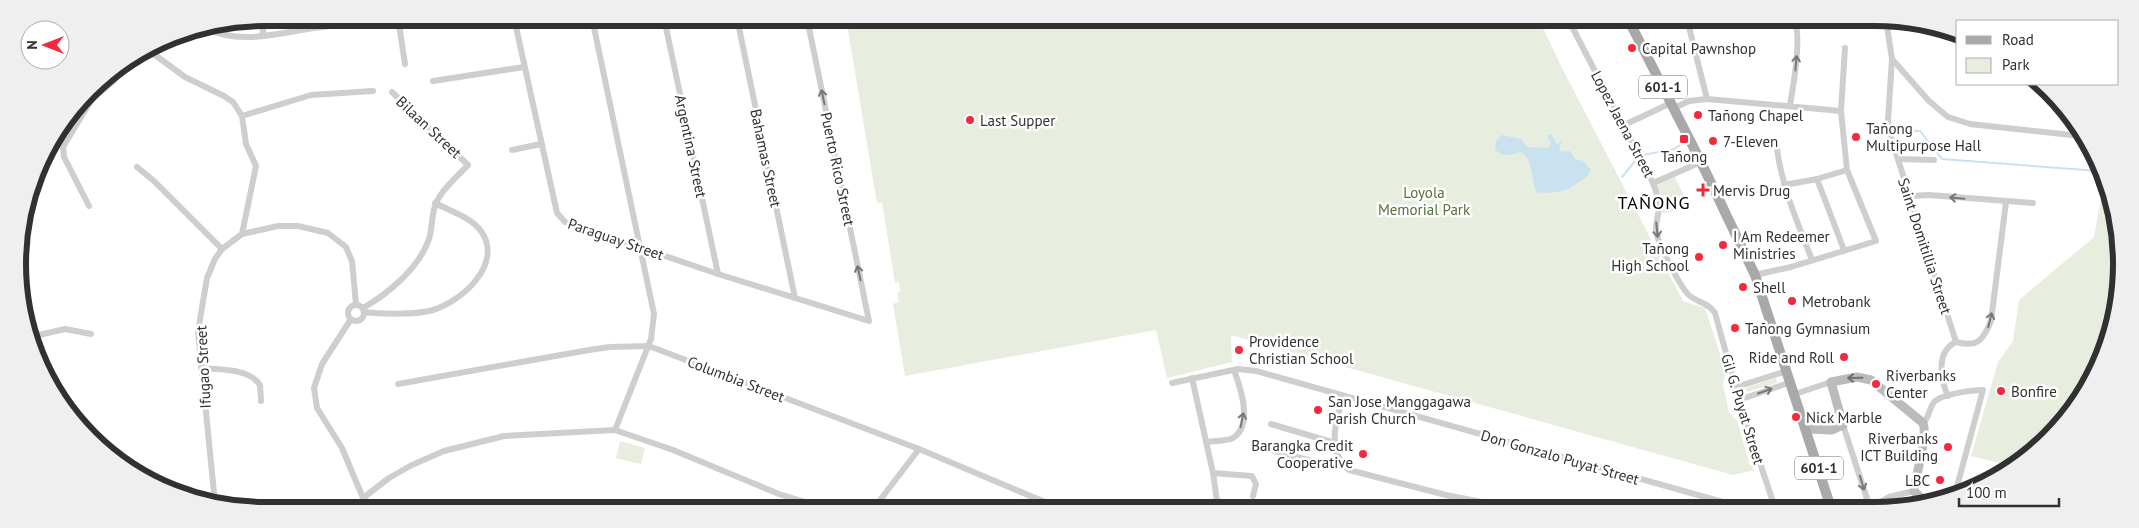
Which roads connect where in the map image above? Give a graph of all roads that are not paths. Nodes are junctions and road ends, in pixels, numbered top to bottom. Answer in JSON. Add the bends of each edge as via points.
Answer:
{"nodes":[{"id":1,"x":264,"y":26,"type":"edge"},
{"id":2,"x":336,"y":26,"type":"edge"},
{"id":3,"x":398,"y":26,"type":"edge"},
{"id":4,"x":516,"y":26,"type":"edge"},
{"id":5,"x":594,"y":26,"type":"edge"},
{"id":6,"x":666,"y":26,"type":"edge"},
{"id":7,"x":739,"y":26,"type":"edge"},
{"id":8,"x":809,"y":26,"type":"edge"},
{"id":9,"x":1572,"y":26,"type":"edge"},
{"id":10,"x":1632,"y":26,"type":"edge"},
{"id":11,"x":1689,"y":26,"type":"edge"},
{"id":12,"x":1795,"y":26,"type":"edge"},
{"id":13,"x":1887,"y":27,"type":"edge"},
{"id":14,"x":213,"y":32,"type":"edge"},
{"id":15,"x":262,"y":36,"type":"junction"},
{"id":16,"x":1845,"y":48,"type":"dead end"},
{"id":17,"x":153,"y":54,"type":"edge"},
{"id":18,"x":1892,"y":59,"type":"junction"},
{"id":19,"x":405,"y":64,"type":"dead end"},
{"id":20,"x":524,"y":67,"type":"junction"},
{"id":21,"x":115,"y":78,"type":"edge"},
{"id":22,"x":433,"y":81,"type":"dead end"},
{"id":23,"x":372,"y":91,"type":"dead end"},
{"id":24,"x":392,"y":92,"type":"dead end"},
{"id":25,"x":99,"y":93,"type":"edge"},
{"id":26,"x":1707,"y":99,"type":"junction"},
{"id":27,"x":90,"y":102,"type":"edge"},
{"id":28,"x":1672,"y":105,"type":"junction"},
{"id":29,"x":1790,"y":105,"type":"junction"},
{"id":30,"x":1841,"y":111,"type":"junction"},
{"id":31,"x":242,"y":116,"type":"junction"},
{"id":32,"x":1622,"y":126,"type":"junction"},
{"id":33,"x":2075,"y":135,"type":"edge"},
{"id":34,"x":541,"y":144,"type":"junction"},
{"id":35,"x":1777,"y":149,"type":"dead end"},
{"id":36,"x":512,"y":150,"type":"dead end"},
{"id":37,"x":1898,"y":159,"type":"junction"},
{"id":38,"x":1934,"y":160,"type":"dead end"},
{"id":39,"x":1701,"y":162,"type":"junction"},
{"id":40,"x":136,"y":167,"type":"dead end"},
{"id":41,"x":1847,"y":170,"type":"junction"},
{"id":42,"x":1818,"y":179,"type":"junction"},
{"id":43,"x":1653,"y":183,"type":"junction"},
{"id":44,"x":1784,"y":185,"type":"junction"},
{"id":45,"x":1909,"y":196,"type":"junction"},
{"id":46,"x":2006,"y":202,"type":"junction"},
{"id":47,"x":435,"y":203,"type":"junction"},
{"id":48,"x":2033,"y":203,"type":"dead end"},
{"id":49,"x":89,"y":206,"type":"dead end"},
{"id":50,"x":242,"y":234,"type":"junction"},
{"id":51,"x":641,"y":248,"type":"junction"},
{"id":52,"x":222,"y":250,"type":"junction"},
{"id":53,"x":1844,"y":250,"type":"junction"},
{"id":54,"x":1812,"y":260,"type":"junction"},
{"id":55,"x":718,"y":274,"type":"junction"},
{"id":56,"x":1755,"y":275,"type":"junction"},
{"id":57,"x":795,"y":298,"type":"junction"},
{"id":58,"x":356,"y":304,"type":"junction"},
{"id":59,"x":363,"y":310,"type":"junction"},
{"id":60,"x":352,"y":320,"type":"junction"},
{"id":61,"x":869,"y":321,"type":"joint"},
{"id":62,"x":91,"y":334,"type":"dead end"},
{"id":63,"x":37,"y":335,"type":"edge"},
{"id":64,"x":1956,"y":342,"type":"junction"},
{"id":65,"x":649,"y":346,"type":"junction"},
{"id":66,"x":201,"y":368,"type":"junction"},
{"id":67,"x":1234,"y":370,"type":"junction"},
{"id":68,"x":1787,"y":371,"type":"junction"},
{"id":69,"x":1192,"y":378,"type":"junction"},
{"id":70,"x":1791,"y":382,"type":"junction"},
{"id":71,"x":1831,"y":382,"type":"junction"},
{"id":72,"x":1172,"y":383,"type":"dead end"},
{"id":73,"x":398,"y":384,"type":"dead end"},
{"id":74,"x":1736,"y":387,"type":"junction"},
{"id":75,"x":1795,"y":394,"type":"junction"},
{"id":76,"x":1948,"y":396,"type":"junction"},
{"id":77,"x":1343,"y":397,"type":"junction"},
{"id":78,"x":1739,"y":400,"type":"junction"},
{"id":79,"x":261,"y":401,"type":"dead end"},
{"id":80,"x":1923,"y":423,"type":"junction"},
{"id":81,"x":1271,"y":424,"type":"dead end"},
{"id":82,"x":1843,"y":425,"type":"junction"},
{"id":83,"x":1806,"y":429,"type":"junction"},
{"id":84,"x":615,"y":430,"type":"junction"},
{"id":85,"x":1206,"y":442,"type":"junction"},
{"id":86,"x":1335,"y":443,"type":"junction"},
{"id":87,"x":919,"y":449,"type":"junction"},
{"id":88,"x":1274,"y":451,"type":"dead end"},
{"id":89,"x":1345,"y":466,"type":"junction"},
{"id":90,"x":1213,"y":473,"type":"junction"},
{"id":91,"x":1957,"y":487,"type":"edge"},
{"id":92,"x":1914,"y":491,"type":"junction"},
{"id":93,"x":214,"y":496,"type":"edge"},
{"id":94,"x":1253,"y":496,"type":"dead end"},
{"id":95,"x":1920,"y":497,"type":"edge"},
{"id":96,"x":363,"y":498,"type":"junction"},
{"id":97,"x":363,"y":502,"type":"edge"},
{"id":98,"x":805,"y":502,"type":"edge"},
{"id":99,"x":879,"y":502,"type":"edge"},
{"id":100,"x":1044,"y":502,"type":"edge"},
{"id":101,"x":1217,"y":502,"type":"edge"},
{"id":102,"x":1485,"y":502,"type":"edge"},
{"id":103,"x":1722,"y":502,"type":"edge"},
{"id":104,"x":1773,"y":502,"type":"edge"},
{"id":105,"x":1829,"y":502,"type":"edge"},
{"id":106,"x":1868,"y":502,"type":"edge"},
{"id":107,"x":1881,"y":502,"type":"edge"}],
"edges":[{"from":1,"to":15,"type":"street"},
{"from":2,"to":15,"type":"street"},
{"from":3,"to":19,"type":"street"},
{"from":4,"to":20,"type":"street","name":"Paraguay Street"},
{"from":5,"to":51,"type":"street"},
{"from":6,"to":55,"type":"street","name":"Argentina Street"},
{"from":7,"to":57,"type":"street","name":"Bahamas Street"},
{"from":61,"to":8,"type":"street","name":"Puerto Rico Street","one_way":true},
{"from":9,"to":32,"type":"street","name":"Lopez Jaena Street"},
{"from":10,"to":28,"type":"main road","number":"601-1"},
{"from":11,"to":26,"type":"street"},
{"from":29,"to":12,"type":"street","one_way":true,"via":[[1796,60]]},
{"from":13,"to":18,"type":"street","name":"Saint Domitillia Street"},
{"from":14,"to":15,"type":"street","via":[[239,37]]},
{"from":16,"to":30,"type":"street"},
{"from":17,"to":31,"type":"street","via":[[199,86],[233,102]]},
{"from":18,"to":33,"type":"street","via":[[1929,101],[1948,117],[1970,124]]},
{"from":18,"to":37,"type":"street","name":"Saint Domitillia Street","via":[[1888,120]]},
{"from":20,"to":22,"type":"street"},
{"from":20,"to":34,"type":"street","name":"Paraguay Street"},
{"from":21,"to":25,"type":"street"},
{"from":23,"to":31,"type":"street","via":[[311,95]]},
{"from":24,"to":47,"type":"street","name":"Bilaan Street","via":[[467,163]]},
{"from":26,"to":28,"type":"street"},
{"from":26,"to":29,"type":"street"},
{"from":27,"to":49,"type":"street","via":[[62,147]]},
{"from":28,"to":32,"type":"street"},
{"from":28,"to":39,"type":"main road","number":"601-1"},
{"from":29,"to":30,"type":"street"},
{"from":30,"to":41,"type":"street"},
{"from":31,"to":50,"type":"street","via":[[246,144],[256,166]]},
{"from":32,"to":43,"type":"street","name":"Lopez Jaena Street"},
{"from":34,"to":36,"type":"street"},
{"from":34,"to":51,"type":"street","name":"Paraguay Street","via":[[561,219],[570,225]]},
{"from":35,"to":44,"type":"street"},
{"from":37,"to":38,"type":"street"},
{"from":37,"to":45,"type":"street","name":"Saint Domitillia Street"},
{"from":39,"to":43,"type":"street","name":"Lopez Jaena Street"},
{"from":39,"to":56,"type":"main road","number":"601-1"},
{"from":40,"to":52,"type":"street"},
{"from":41,"to":42,"type":"street"},
{"from":41,"to":53,"type":"street","via":[[1876,241]]},
{"from":42,"to":44,"type":"street"},
{"from":42,"to":53,"type":"street"},
{"from":43,"to":74,"type":"street","name":"Gil G. Puyat Street","one_way":true,"via":[[1659,204],[1655,226],[1657,235],[1685,291],[1709,305],[1715,313]]},
{"from":44,"to":54,"type":"street"},
{"from":46,"to":45,"type":"street","one_way":true},
{"from":45,"to":64,"type":"street","name":"Saint Domitillia Street"},
{"from":46,"to":48,"type":"street"},
{"from":64,"to":46,"type":"street","one_way":true,"via":[[1977,343],[1987,332],[1991,321]]},
{"from":47,"to":59,"type":"street","via":[[429,240],[413,265]]},
{"from":47,"to":59,"type":"street","via":[[480,230],[487,248],[481,272],[461,295],[432,311]]},
{"from":50,"to":52,"type":"street","name":"Ifugao Street"},
{"from":50,"to":58,"type":"street","name":"Ifugao Street","via":[[278,226],[298,226],[318,230],[339,240],[352,261]]},
{"from":51,"to":55,"type":"street","name":"Paraguay Street"},
{"from":51,"to":65,"type":"street","via":[[654,314]]},
{"from":52,"to":66,"type":"street","name":"Ifugao Street","via":[[204,292],[198,331]]},
{"from":53,"to":54,"type":"street"},
{"from":54,"to":56,"type":"street"},
{"from":55,"to":57,"type":"street","name":"Paraguay Street"},
{"from":56,"to":68,"type":"main road","number":"601-1"},
{"from":57,"to":61,"type":"street","name":"Paraguay Street"},
{"from":58,"to":59,"type":"street"},
{"from":58,"to":60,"type":"street","via":[[348,310]]},
{"from":59,"to":60,"type":"street","via":[[359,320]]},
{"from":60,"to":96,"type":"street","via":[[322,364],[314,388],[317,408],[342,448]]},
{"from":62,"to":63,"type":"street","via":[[65,329]]},
{"from":64,"to":76,"type":"street","via":[[1944,352],[1941,370]]},
{"from":65,"to":73,"type":"street","name":"Columbia Street","via":[[589,350]]},
{"from":65,"to":84,"type":"street"},
{"from":65,"to":87,"type":"street","name":"Columbia Street"},
{"from":66,"to":79,"type":"street","via":[[253,378],[260,384]]},
{"from":66,"to":93,"type":"street","name":"Ifugao Street"},
{"from":67,"to":69,"type":"street","name":"Don Gonzalo Puyat Street"},
{"from":67,"to":77,"type":"street","name":"Don Gonzalo Puyat Street","via":[[1268,374]]},
{"from":85,"to":67,"type":"street","one_way":true,"via":[[1233,438],[1240,431],[1244,398]]},
{"from":68,"to":70,"type":"main road","number":"601-1"},
{"from":68,"to":74,"type":"street"},
{"from":69,"to":72,"type":"street","name":"Don Gonzalo Puyat Street"},
{"from":69,"to":85,"type":"street"},
{"from":70,"to":75,"type":"main road","number":"601-1"},
{"from":78,"to":70,"type":"street","one_way":true},
{"from":71,"to":75,"type":"street"},
{"from":80,"to":71,"type":"street","one_way":true,"via":[[1872,380],[1857,377]]},
{"from":71,"to":82,"type":"street"},
{"from":74,"to":78,"type":"street","name":"Gil G. Puyat Street"},
{"from":75,"to":83,"type":"main road","number":"601-1"},
{"from":76,"to":80,"type":"street","via":[[1933,403]]},
{"from":76,"to":91,"type":"street","via":[[1983,390]]},
{"from":77,"to":86,"type":"street","via":[[1335,428]]},
{"from":77,"to":103,"type":"street","name":"Don Gonzalo Puyat Street"},
{"from":78,"to":104,"type":"street","name":"Gil G. Puyat Street"},
{"from":80,"to":92,"type":"street","via":[[1926,433]]},
{"from":81,"to":86,"type":"street"},
{"from":82,"to":83,"type":"street","via":[[1832,430]]},
{"from":82,"to":106,"type":"street","one_way":true},
{"from":83,"to":105,"type":"main road","number":"601-1"},
{"from":84,"to":96,"type":"street","via":[[504,436],[444,451],[389,478]]},
{"from":84,"to":98,"type":"street"},
{"from":85,"to":90,"type":"street"},
{"from":86,"to":89,"type":"street"},
{"from":87,"to":99,"type":"street"},
{"from":87,"to":100,"type":"street","name":"Columbia Street"},
{"from":88,"to":89,"type":"street","via":[[1327,465]]},
{"from":89,"to":102,"type":"street","via":[[1361,474]]},
{"from":90,"to":94,"type":"street","via":[[1252,476],[1256,485]]},
{"from":90,"to":101,"type":"street"},
{"from":92,"to":95,"type":"street"},
{"from":92,"to":107,"type":"street"},
{"from":96,"to":97,"type":"street"}]}
